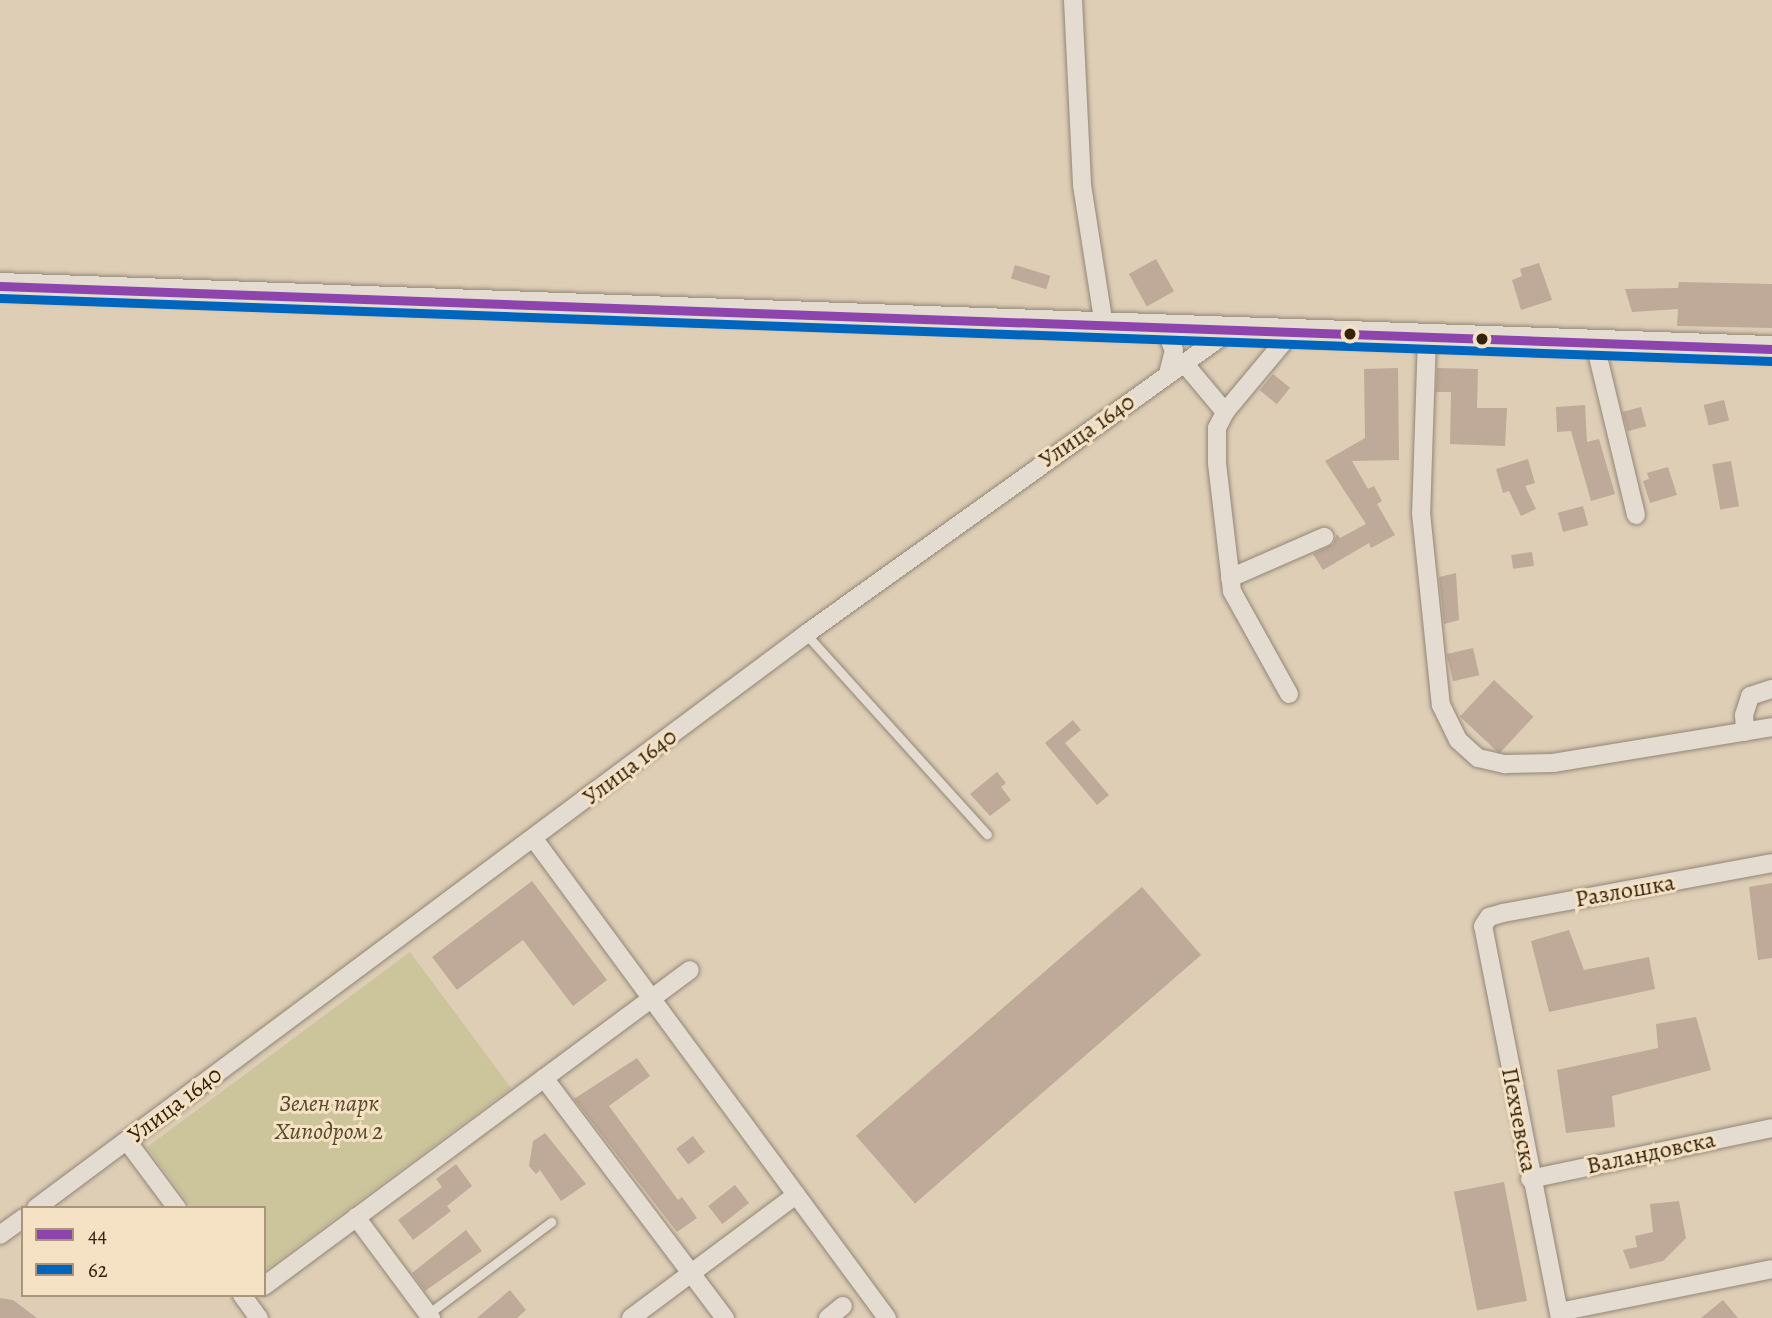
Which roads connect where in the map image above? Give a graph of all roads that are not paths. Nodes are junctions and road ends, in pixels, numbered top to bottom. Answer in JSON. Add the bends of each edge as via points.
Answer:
{"nodes":[{"id":1,"x":1073,"y":0,"type":"edge"},
{"id":2,"x":0,"y":286,"type":"edge"},
{"id":3,"x":1104,"y":325,"type":"junction"},
{"id":4,"x":1164,"y":327,"type":"junction"},
{"id":5,"x":1228,"y":332,"type":"junction"},
{"id":6,"x":1292,"y":332,"type":"junction"},
{"id":7,"x":1427,"y":336,"type":"junction"},
{"id":8,"x":1594,"y":340,"type":"junction"},
{"id":9,"x":1772,"y":349,"type":"edge"},
{"id":10,"x":1184,"y":363,"type":"junction"},
{"id":11,"x":1168,"y":374,"type":"junction"},
{"id":12,"x":1225,"y":412,"type":"junction"},
{"id":13,"x":1636,"y":515,"type":"dead end"},
{"id":14,"x":1324,"y":537,"type":"dead end"},
{"id":15,"x":1230,"y":578,"type":"junction"},
{"id":16,"x":806,"y":634,"type":"junction"},
{"id":17,"x":1772,"y":689,"type":"edge"},
{"id":18,"x":1289,"y":694,"type":"dead end"},
{"id":19,"x":1772,"y":727,"type":"edge"},
{"id":20,"x":1745,"y":732,"type":"junction"},
{"id":21,"x":987,"y":834,"type":"dead end"},
{"id":22,"x":534,"y":839,"type":"junction"},
{"id":23,"x":1772,"y":863,"type":"edge"},
{"id":24,"x":1483,"y":926,"type":"joint"},
{"id":25,"x":690,"y":970,"type":"dead end"},
{"id":26,"x":651,"y":998,"type":"junction"},
{"id":27,"x":544,"y":1078,"type":"junction"},
{"id":28,"x":1772,"y":1128,"type":"edge"},
{"id":29,"x":127,"y":1141,"type":"junction"},
{"id":30,"x":1531,"y":1179,"type":"junction"},
{"id":31,"x":796,"y":1195,"type":"junction"},
{"id":32,"x":39,"y":1206,"type":"edge"},
{"id":33,"x":176,"y":1206,"type":"edge"},
{"id":34,"x":356,"y":1217,"type":"junction"},
{"id":35,"x":21,"y":1219,"type":"edge"},
{"id":36,"x":551,"y":1222,"type":"dead end"},
{"id":37,"x":0,"y":1235,"type":"edge"},
{"id":38,"x":1772,"y":1269,"type":"edge"},
{"id":39,"x":691,"y":1273,"type":"junction"},
{"id":40,"x":266,"y":1284,"type":"edge"},
{"id":41,"x":246,"y":1297,"type":"edge"},
{"id":42,"x":843,"y":1306,"type":"dead end"},
{"id":43,"x":1559,"y":1315,"type":"edge"},
{"id":44,"x":430,"y":1316,"type":"edge"},
{"id":45,"x":259,"y":1318,"type":"edge"},
{"id":46,"x":631,"y":1318,"type":"edge"},
{"id":47,"x":725,"y":1318,"type":"edge"},
{"id":48,"x":828,"y":1318,"type":"edge"},
{"id":49,"x":887,"y":1318,"type":"edge"}],
"edges":[{"from":1,"to":3,"type":"street","via":[[1082,185]]},
{"from":2,"to":3,"type":"main road"},
{"from":3,"to":4,"type":"main road"},
{"from":4,"to":5,"type":"main road"},
{"from":4,"to":11,"type":"street","via":[[1174,350]]},
{"from":5,"to":6,"type":"main road"},
{"from":5,"to":10,"type":"street","name":"Улица 1640"},
{"from":6,"to":7,"type":"main road"},
{"from":6,"to":12,"type":"street"},
{"from":7,"to":8,"type":"main road"},
{"from":7,"to":20,"type":"street","via":[[1421,513],[1441,705],[1458,740],[1478,758],[1505,764],[1553,763]]},
{"from":8,"to":9,"type":"main road"},
{"from":8,"to":13,"type":"street"},
{"from":10,"to":11,"type":"street","name":"Улица 1640"},
{"from":10,"to":12,"type":"street"},
{"from":11,"to":16,"type":"street","name":"Улица 1640"},
{"from":12,"to":15,"type":"street","via":[[1217,428],[1217,463]]},
{"from":14,"to":15,"type":"street"},
{"from":15,"to":18,"type":"street","via":[[1238,606]]},
{"from":16,"to":21,"type":"lane"},
{"from":16,"to":22,"type":"street","name":"Улица 1640"},
{"from":17,"to":20,"type":"street","via":[[1750,696],[1745,704]]},
{"from":19,"to":20,"type":"street"},
{"from":22,"to":26,"type":"street"},
{"from":22,"to":29,"type":"street","name":"Улица 1640"},
{"from":23,"to":24,"type":"street","name":"Разлошка","via":[[1503,913],[1489,917]]},
{"from":24,"to":30,"type":"street","name":"Пехчевска"},
{"from":25,"to":26,"type":"street"},
{"from":26,"to":27,"type":"street"},
{"from":26,"to":31,"type":"street"},
{"from":27,"to":34,"type":"street"},
{"from":27,"to":39,"type":"street"},
{"from":28,"to":30,"type":"street","name":"Валандовска"},
{"from":29,"to":32,"type":"street","name":"Улица 1640"},
{"from":29,"to":33,"type":"street"},
{"from":30,"to":43,"type":"street","name":"Пехчевска"},
{"from":31,"to":39,"type":"street"},
{"from":31,"to":49,"type":"street"},
{"from":34,"to":40,"type":"street"},
{"from":34,"to":44,"type":"street"},
{"from":35,"to":37,"type":"street"},
{"from":36,"to":44,"type":"lane"},
{"from":38,"to":43,"type":"street","name":"Пехчевска"},
{"from":39,"to":46,"type":"street"},
{"from":39,"to":47,"type":"street"},
{"from":41,"to":45,"type":"street"},
{"from":42,"to":48,"type":"street"}]}
